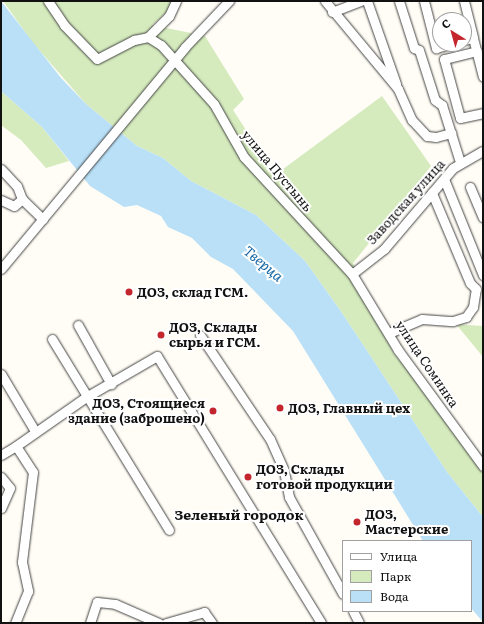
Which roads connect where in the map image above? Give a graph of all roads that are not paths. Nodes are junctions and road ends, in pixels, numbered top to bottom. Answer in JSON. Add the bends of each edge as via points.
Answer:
{"nodes":[{"id":1,"x":48,"y":1,"type":"edge"},
{"id":2,"x":176,"y":1,"type":"edge"},
{"id":3,"x":229,"y":1,"type":"edge"},
{"id":4,"x":325,"y":1,"type":"edge"},
{"id":5,"x":361,"y":1,"type":"edge"},
{"id":6,"x":367,"y":1,"type":"edge"},
{"id":7,"x":398,"y":1,"type":"edge"},
{"id":8,"x":424,"y":1,"type":"edge"},
{"id":9,"x":464,"y":1,"type":"edge"},
{"id":10,"x":332,"y":12,"type":"junction"},
{"id":11,"x":432,"y":32,"type":"edge"},
{"id":12,"x":148,"y":37,"type":"junction"},
{"id":13,"x":473,"y":38,"type":"joint"},
{"id":14,"x":476,"y":51,"type":"junction"},
{"id":15,"x":173,"y":61,"type":"junction"},
{"id":16,"x":483,"y":77,"type":"edge"},
{"id":17,"x":398,"y":90,"type":"junction"},
{"id":18,"x":483,"y":113,"type":"edge"},
{"id":19,"x":451,"y":132,"type":"junction"},
{"id":20,"x":483,"y":151,"type":"edge"},
{"id":21,"x":460,"y":162,"type":"junction"},
{"id":22,"x":1,"y":169,"type":"edge"},
{"id":23,"x":444,"y":179,"type":"junction"},
{"id":24,"x":470,"y":187,"type":"dead end"},
{"id":25,"x":432,"y":193,"type":"junction"},
{"id":26,"x":22,"y":199,"type":"junction"},
{"id":27,"x":1,"y":200,"type":"edge"},
{"id":28,"x":483,"y":217,"type":"edge"},
{"id":29,"x":43,"y":219,"type":"junction"},
{"id":30,"x":1,"y":269,"type":"edge"},
{"id":31,"x":352,"y":274,"type":"junction"},
{"id":32,"x":483,"y":275,"type":"edge"},
{"id":33,"x":78,"y":325,"type":"dead end"},
{"id":34,"x":389,"y":333,"type":"junction"},
{"id":35,"x":200,"y":335,"type":"dead end"},
{"id":36,"x":52,"y":339,"type":"dead end"},
{"id":37,"x":1,"y":374,"type":"edge"},
{"id":38,"x":111,"y":384,"type":"junction"},
{"id":39,"x":86,"y":397,"type":"junction"},
{"id":40,"x":35,"y":431,"type":"junction"},
{"id":41,"x":16,"y":446,"type":"junction"},
{"id":42,"x":1,"y":456,"type":"edge"},
{"id":43,"x":483,"y":466,"type":"edge"},
{"id":44,"x":1,"y":477,"type":"edge"},
{"id":45,"x":1,"y":508,"type":"edge"},
{"id":46,"x":169,"y":530,"type":"dead end"},
{"id":47,"x":342,"y":592,"type":"edge"},
{"id":48,"x":354,"y":612,"type":"edge"},
{"id":49,"x":15,"y":623,"type":"edge"},
{"id":50,"x":90,"y":623,"type":"edge"},
{"id":51,"x":159,"y":623,"type":"edge"},
{"id":52,"x":166,"y":623,"type":"edge"},
{"id":53,"x":212,"y":623,"type":"edge"},
{"id":54,"x":321,"y":623,"type":"edge"},
{"id":55,"x":359,"y":623,"type":"edge"}],
"edges":[{"from":1,"to":12,"type":"street","via":[[64,25],[97,59],[102,59],[134,40]]},
{"from":2,"to":12,"type":"street","via":[[169,16]]},
{"from":3,"to":15,"type":"street"},
{"from":4,"to":10,"type":"street"},
{"from":5,"to":10,"type":"street"},
{"from":6,"to":17,"type":"street"},
{"from":7,"to":19,"type":"street","via":[[414,48],[419,50],[435,100],[442,105]]},
{"from":8,"to":11,"type":"street"},
{"from":9,"to":13,"type":"street"},
{"from":10,"to":17,"type":"street"},
{"from":12,"to":15,"type":"street","name":"улица Пустынь","via":[[161,45]]},
{"from":13,"to":14,"type":"street"},
{"from":14,"to":16,"type":"street"},
{"from":14,"to":18,"type":"street","via":[[444,59],[460,118]]},
{"from":15,"to":29,"type":"street"},
{"from":15,"to":31,"type":"street","name":"улица Пустынь","via":[[214,104],[244,157]]},
{"from":17,"to":19,"type":"street","via":[[412,120],[427,136],[436,137]]},
{"from":19,"to":21,"type":"street"},
{"from":20,"to":21,"type":"street","name":"Заводская улица"},
{"from":21,"to":23,"type":"street","name":"Заводская улица"},
{"from":22,"to":26,"type":"street","via":[[17,186]]},
{"from":23,"to":25,"type":"street","name":"Заводская улица"},
{"from":23,"to":32,"type":"street"},
{"from":24,"to":28,"type":"street"},
{"from":25,"to":31,"type":"street","name":"Заводская улица","via":[[384,250]]},
{"from":25,"to":34,"type":"street","via":[[470,283],[476,288],[473,307],[466,317],[453,321],[422,319]]},
{"from":26,"to":27,"type":"street","via":[[14,206]]},
{"from":26,"to":29,"type":"street"},
{"from":29,"to":30,"type":"street"},
{"from":31,"to":34,"type":"street","name":"улица Соминка"},
{"from":33,"to":38,"type":"street"},
{"from":34,"to":43,"type":"street","name":"улица Соминка","via":[[398,350]]},
{"from":35,"to":47,"type":"street","via":[[270,439],[284,471],[289,497]]},
{"from":36,"to":39,"type":"street"},
{"from":37,"to":40,"type":"street"},
{"from":38,"to":39,"type":"street"},
{"from":38,"to":54,"type":"street","via":[[157,356]]},
{"from":39,"to":40,"type":"street"},
{"from":39,"to":46,"type":"street"},
{"from":40,"to":41,"type":"street"},
{"from":41,"to":42,"type":"street"},
{"from":41,"to":49,"type":"street","via":[[33,472],[22,562],[28,590]]},
{"from":44,"to":45,"type":"street","via":[[10,488]]},
{"from":48,"to":55,"type":"street"},
{"from":50,"to":51,"type":"street","via":[[97,602],[115,604]]},
{"from":52,"to":53,"type":"street","via":[[204,612]]}]}
